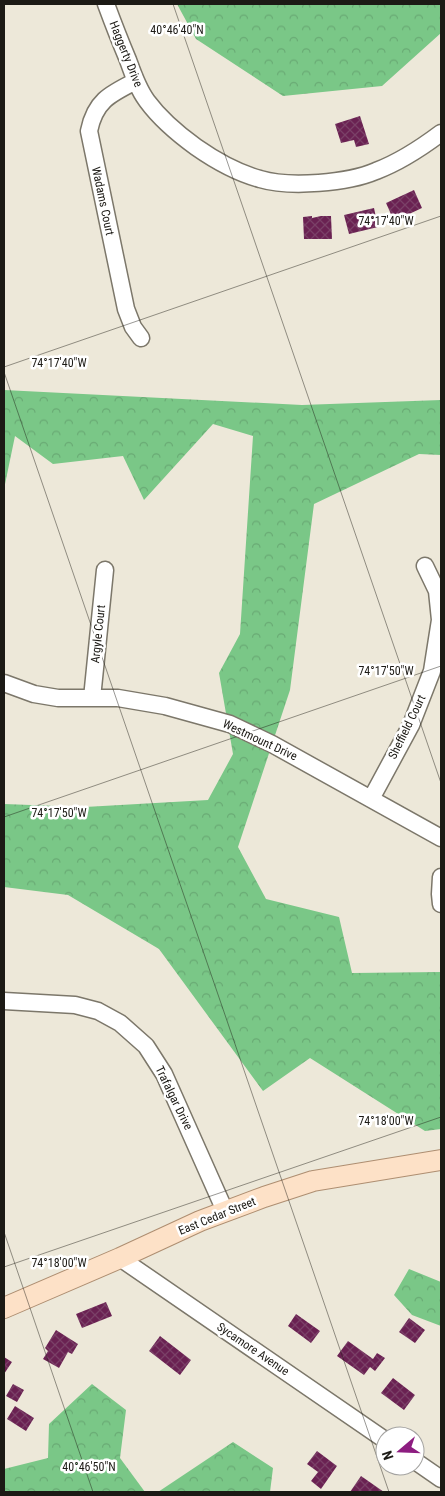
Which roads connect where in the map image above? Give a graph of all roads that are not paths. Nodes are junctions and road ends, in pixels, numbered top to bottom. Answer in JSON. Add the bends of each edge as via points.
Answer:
{"nodes":[{"id":1,"x":106,"y":4,"type":"edge"},
{"id":2,"x":136,"y":81,"type":"junction"},
{"id":3,"x":441,"y":133,"type":"edge"},
{"id":4,"x":141,"y":338,"type":"dead end"},
{"id":5,"x":425,"y":566,"type":"dead end"},
{"id":6,"x":105,"y":570,"type":"dead end"},
{"id":7,"x":4,"y":683,"type":"edge"},
{"id":8,"x":92,"y":698,"type":"junction"},
{"id":9,"x":371,"y":799,"type":"junction"},
{"id":10,"x":441,"y":838,"type":"edge"},
{"id":11,"x":441,"y":877,"type":"edge"},
{"id":12,"x":441,"y":904,"type":"edge"},
{"id":13,"x":4,"y":1001,"type":"edge"},
{"id":14,"x":441,"y":1160,"type":"edge"},
{"id":15,"x":225,"y":1211,"type":"junction"},
{"id":16,"x":120,"y":1258,"type":"junction"},
{"id":17,"x":4,"y":1308,"type":"edge"},
{"id":18,"x":375,"y":1433,"type":"edge"},
{"id":19,"x":425,"y":1468,"type":"edge"},
{"id":20,"x":441,"y":1479,"type":"edge"}],
"edges":[{"from":1,"to":2,"type":"street","name":"Haggerty Drive"},
{"from":2,"to":3,"type":"street","name":"Haggerty Drive","via":[[146,100],[182,138],[207,155],[262,180],[314,183],[375,172],[405,158]]},
{"from":2,"to":4,"type":"street","name":"Wadams Court","via":[[113,92],[100,103],[89,131],[126,309]]},
{"from":5,"to":9,"type":"street","name":"Sheffield Court","via":[[437,590],[438,646],[432,671],[410,725]]},
{"from":6,"to":8,"type":"street","name":"Argyle Court"},
{"from":7,"to":8,"type":"street","name":"Westmount Drive","via":[[34,694]]},
{"from":8,"to":9,"type":"street","name":"Westmount Drive","via":[[118,698],[165,706],[230,724]]},
{"from":9,"to":10,"type":"street","name":"Westmount Drive"},
{"from":11,"to":12,"type":"street"},
{"from":13,"to":15,"type":"street","name":"Trafalgar Drive","via":[[75,1005],[98,1011],[120,1023],[146,1046],[164,1074]]},
{"from":14,"to":15,"type":"main road","name":"East Cedar Street","via":[[313,1181]]},
{"from":15,"to":16,"type":"main road","name":"East Cedar Street"},
{"from":16,"to":17,"type":"main road","name":"East Cedar Street"},
{"from":16,"to":18,"type":"street","name":"Sycamore Avenue"},
{"from":19,"to":20,"type":"street"}]}
